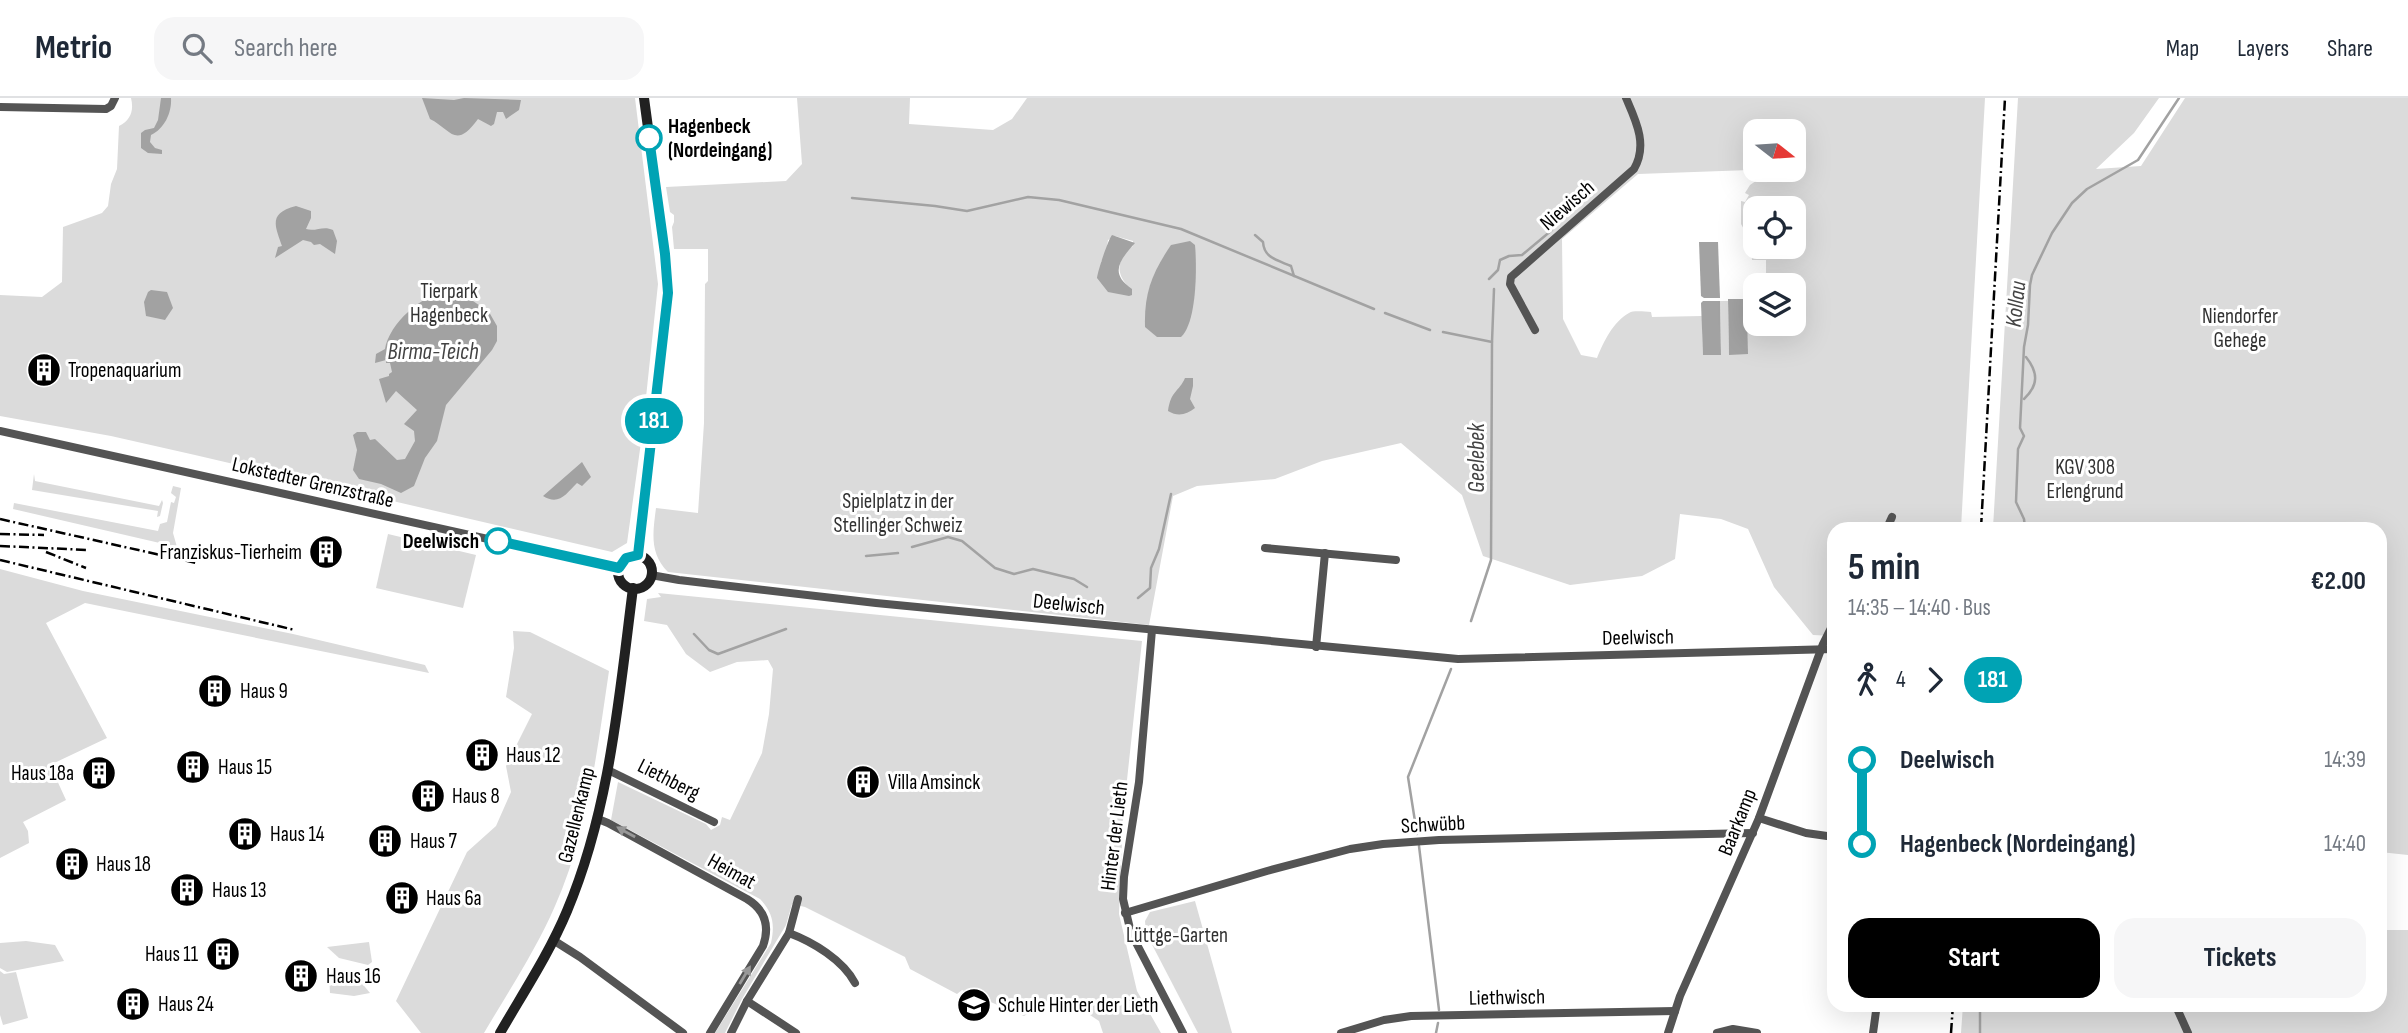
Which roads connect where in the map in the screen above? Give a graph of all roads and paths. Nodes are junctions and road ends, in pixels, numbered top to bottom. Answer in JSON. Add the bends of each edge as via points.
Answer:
{"nodes":[{"id":1,"x":644,"y":98,"type":"edge"},
{"id":2,"x":1626,"y":98,"type":"edge"},
{"id":3,"x":115,"y":99,"type":"edge"},
{"id":4,"x":0,"y":107,"type":"edge"},
{"id":5,"x":1535,"y":330,"type":"dead end"},
{"id":6,"x":0,"y":431,"type":"edge"},
{"id":7,"x":1892,"y":517,"type":"dead end"},
{"id":8,"x":1890,"y":522,"type":"edge"},
{"id":9,"x":1265,"y":548,"type":"dead end"},
{"id":10,"x":1325,"y":553,"type":"junction"},
{"id":11,"x":638,"y":555,"type":"junction"},
{"id":12,"x":1396,"y":560,"type":"dead end"},
{"id":13,"x":619,"y":568,"type":"junction"},
{"id":14,"x":651,"y":575,"type":"junction"},
{"id":15,"x":633,"y":588,"type":"junction"},
{"id":16,"x":1152,"y":630,"type":"junction"},
{"id":17,"x":1827,"y":637,"type":"edge"},
{"id":18,"x":1316,"y":647,"type":"junction"},
{"id":19,"x":1821,"y":649,"type":"junction"},
{"id":20,"x":1827,"y":649,"type":"edge"},
{"id":21,"x":608,"y":770,"type":"junction"},
{"id":22,"x":1759,"y":818,"type":"junction"},
{"id":23,"x":598,"y":820,"type":"junction"},
{"id":24,"x":714,"y":822,"type":"dead end"},
{"id":25,"x":1753,"y":833,"type":"junction"},
{"id":26,"x":1827,"y":836,"type":"edge"},
{"id":27,"x":798,"y":899,"type":"dead end"},
{"id":28,"x":1125,"y":913,"type":"junction"},
{"id":29,"x":789,"y":933,"type":"junction"},
{"id":30,"x":553,"y":940,"type":"junction"},
{"id":31,"x":855,"y":983,"type":"dead end"},
{"id":32,"x":747,"y":1001,"type":"junction"},
{"id":33,"x":1675,"y":1011,"type":"junction"},
{"id":34,"x":1876,"y":1012,"type":"edge"},
{"id":35,"x":2179,"y":1012,"type":"edge"},
{"id":36,"x":500,"y":1033,"type":"edge"},
{"id":37,"x":683,"y":1033,"type":"edge"},
{"id":38,"x":710,"y":1033,"type":"edge"},
{"id":39,"x":731,"y":1033,"type":"edge"},
{"id":40,"x":796,"y":1033,"type":"edge"},
{"id":41,"x":1183,"y":1033,"type":"edge"},
{"id":42,"x":1341,"y":1033,"type":"edge"},
{"id":43,"x":1668,"y":1033,"type":"edge"},
{"id":44,"x":1717,"y":1033,"type":"edge"},
{"id":45,"x":1756,"y":1033,"type":"edge"},
{"id":46,"x":1873,"y":1033,"type":"edge"},
{"id":47,"x":2188,"y":1033,"type":"edge"}],
"edges":[{"from":1,"to":11,"type":"street","via":[[668,293]]},
{"from":2,"to":5,"type":"street","name":"Niewisch","via":[[1640,141],[1634,169],[1511,276],[1510,284]]},
{"from":3,"to":4,"type":"street","via":[[106,109]]},
{"from":6,"to":13,"type":"street","name":"Lokstedter Grenzstraße"},
{"from":7,"to":8,"type":"street"},
{"from":9,"to":10,"type":"street"},
{"from":10,"to":12,"type":"street"},
{"from":10,"to":18,"type":"street"},
{"from":11,"to":13,"type":"street","via":[[626,558]]},
{"from":11,"to":14,"type":"street","via":[[649,562]]},
{"from":13,"to":15,"type":"street","via":[[621,581]]},
{"from":14,"to":15,"type":"street","via":[[645,585]]},
{"from":14,"to":16,"type":"street","name":"Deelwisch"},
{"from":15,"to":21,"type":"street","name":"Gazellenkamp"},
{"from":16,"to":18,"type":"street","name":"Deelwisch"},
{"from":16,"to":28,"type":"street","name":"Hinter der Lieth","via":[[1139,782],[1123,889]]},
{"from":17,"to":19,"type":"street","name":"Baarkamp"},
{"from":18,"to":19,"type":"street","name":"Deelwisch","via":[[1458,659]]},
{"from":19,"to":20,"type":"street","name":"Deelwisch"},
{"from":19,"to":22,"type":"street","name":"Baarkamp"},
{"from":21,"to":23,"type":"street","name":"Gazellenkamp"},
{"from":21,"to":24,"type":"street","name":"Liethberg"},
{"from":22,"to":25,"type":"street","name":"Baarkamp"},
{"from":22,"to":26,"type":"street"},
{"from":23,"to":30,"type":"street","name":"Gazellenkamp"},
{"from":38,"to":23,"type":"street","name":"Heimat","one_way":true,"via":[[763,946],[767,929],[763,915],[747,899]]},
{"from":25,"to":28,"type":"street","name":"Schwübb","via":[[1383,844],[1267,871]]},
{"from":25,"to":33,"type":"street","name":"Baarkamp"},
{"from":27,"to":29,"type":"street"},
{"from":28,"to":41,"type":"street","name":"Hinter der Lieth"},
{"from":29,"to":31,"type":"street","via":[[829,956]]},
{"from":29,"to":32,"type":"street"},
{"from":30,"to":36,"type":"street","name":"Gazellenkamp"},
{"from":30,"to":37,"type":"street"},
{"from":32,"to":39,"type":"street"},
{"from":32,"to":40,"type":"street"},
{"from":33,"to":42,"type":"street","name":"Liethwisch","via":[[1411,1016]]},
{"from":33,"to":43,"type":"street","name":"Baarkamp"},
{"from":34,"to":46,"type":"street"},
{"from":35,"to":47,"type":"street"},
{"from":44,"to":45,"type":"street","via":[[1733,1029]]}]}
